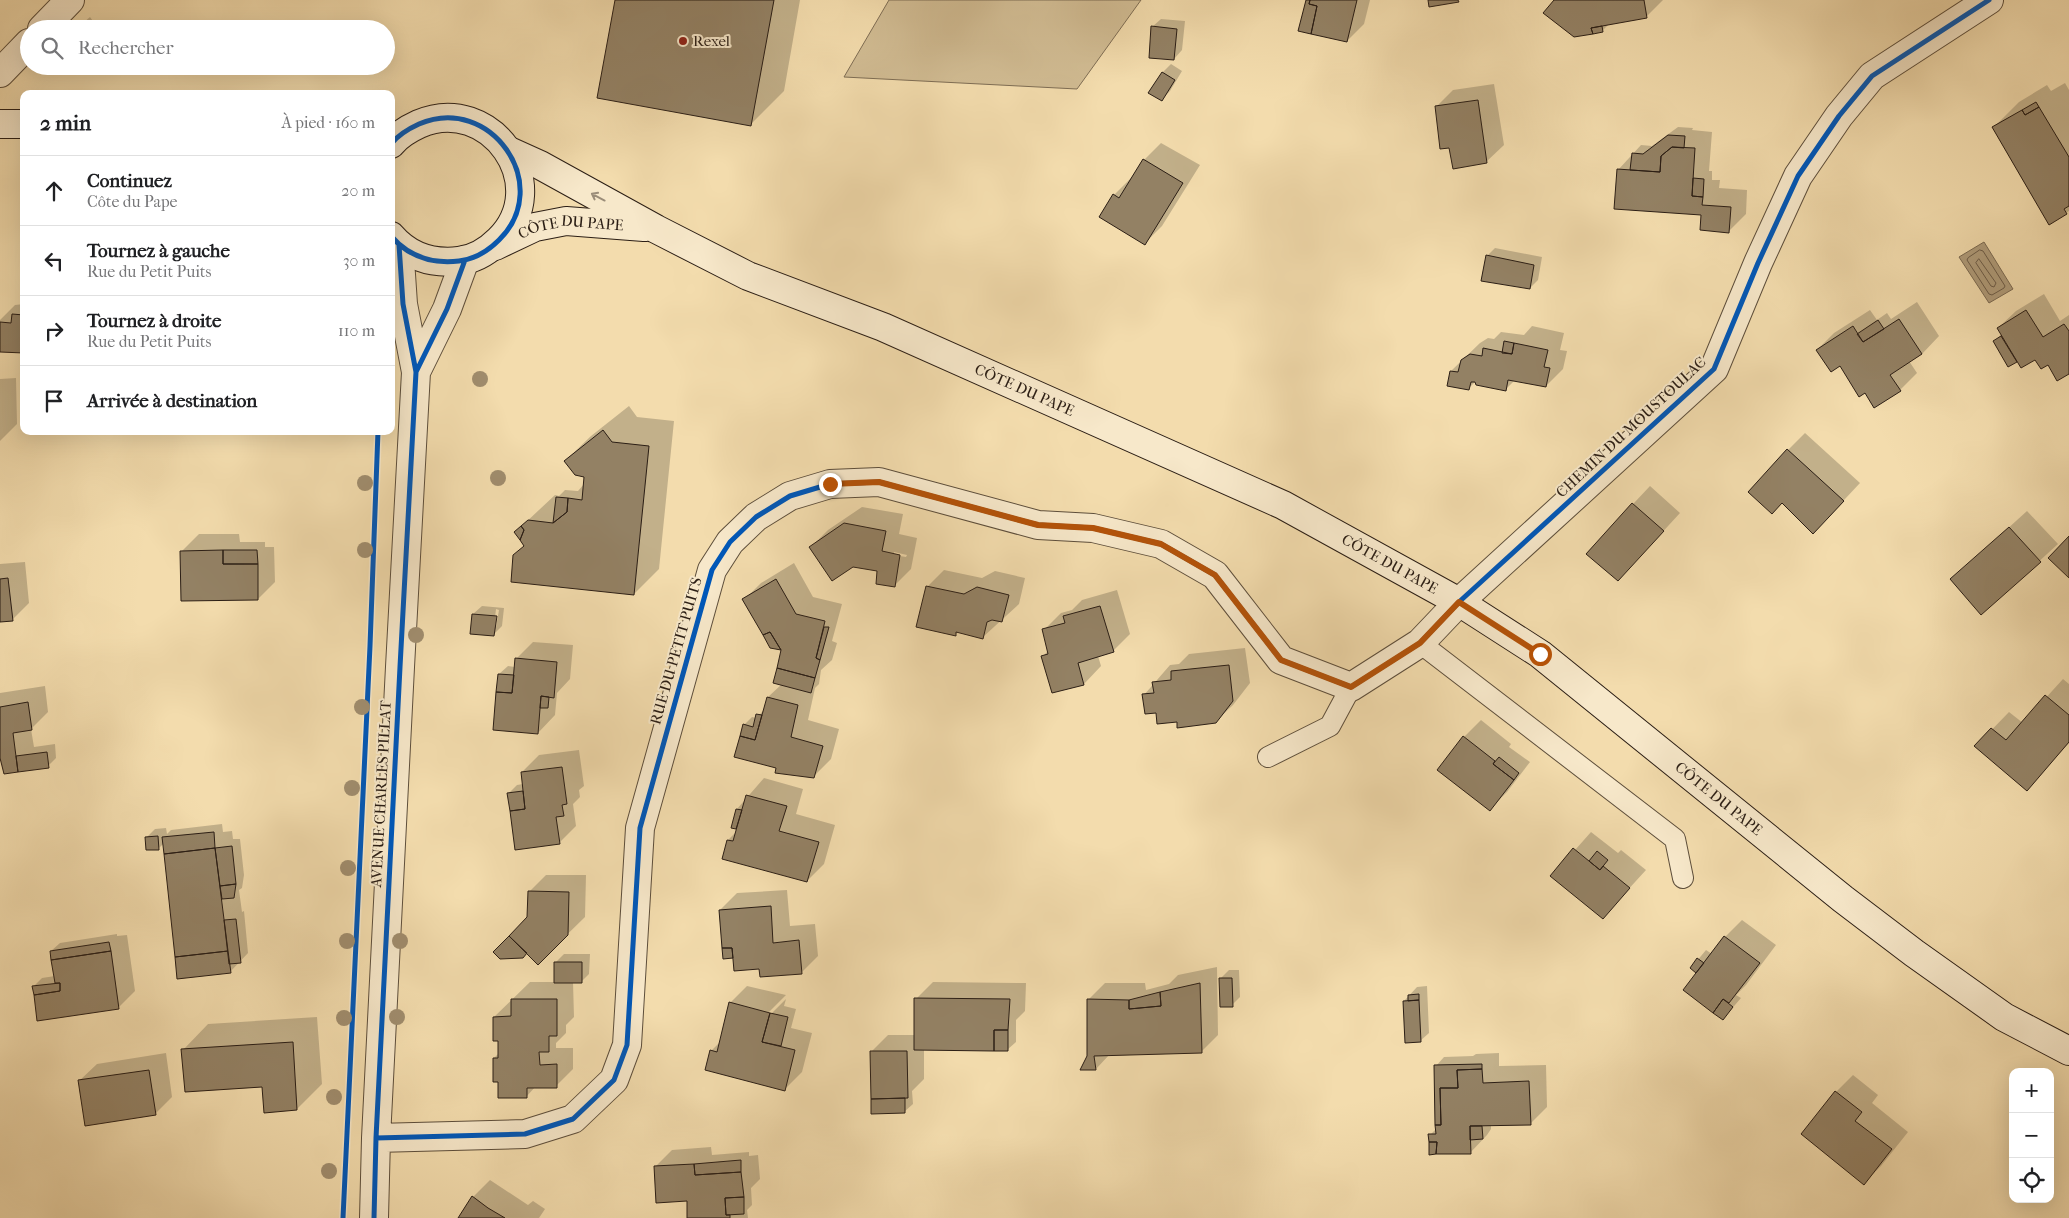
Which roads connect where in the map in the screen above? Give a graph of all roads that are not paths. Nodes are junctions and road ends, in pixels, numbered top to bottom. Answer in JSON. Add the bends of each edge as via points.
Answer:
{"nodes":[{"id":1,"x":70,"y":0,"type":"edge"},
{"id":2,"x":1989,"y":0,"type":"edge"},
{"id":3,"x":51,"y":20,"type":"edge"},
{"id":4,"x":20,"y":52,"type":"edge"},
{"id":5,"x":0,"y":73,"type":"edge"},
{"id":6,"x":0,"y":124,"type":"edge"},
{"id":7,"x":20,"y":124,"type":"edge"},
{"id":8,"x":397,"y":133,"type":"edge"},
{"id":9,"x":508,"y":151,"type":"junction"},
{"id":10,"x":656,"y":229,"type":"junction"},
{"id":11,"x":395,"y":240,"type":"edge"},
{"id":12,"x":490,"y":249,"type":"junction"},
{"id":13,"x":465,"y":260,"type":"junction"},
{"id":14,"x":416,"y":372,"type":"junction"},
{"id":15,"x":1459,"y":602,"type":"junction"},
{"id":16,"x":1420,"y":643,"type":"junction"},
{"id":17,"x":1351,"y":687,"type":"junction"},
{"id":18,"x":1268,"y":757,"type":"dead end"},
{"id":19,"x":1683,"y":878,"type":"dead end"},
{"id":20,"x":2069,"y":1051,"type":"edge"},
{"id":21,"x":376,"y":1138,"type":"junction"},
{"id":22,"x":374,"y":1218,"type":"edge"}],
"edges":[{"from":1,"to":3,"type":"street"},
{"from":2,"to":15,"type":"street","name":"CHEMIN DU MOUSTOULAC","via":[[1872,76],[1839,116],[1798,176],[1714,369]]},
{"from":4,"to":5,"type":"street"},
{"from":6,"to":7,"type":"street"},
{"from":8,"to":9,"type":"street","via":[[429,120],[452,117],[474,122],[493,134]]},
{"from":10,"to":9,"type":"street","name":"CÔTE DU PAPE","one_way":true,"via":[[540,165]]},
{"from":9,"to":12,"type":"street","via":[[518,171],[520,197],[506,234]]},
{"from":10,"to":12,"type":"street","name":"CÔTE DU PAPE","via":[[566,221],[535,227]]},
{"from":10,"to":15,"type":"street","name":"CÔTE DU PAPE","via":[[748,276],[883,327],[1283,506]]},
{"from":11,"to":13,"type":"street","name":"CÔTE DU PAPE","via":[[419,257],[442,263]]},
{"from":11,"to":14,"type":"street","name":"AVENUE CHARLES PILLAT"},
{"from":12,"to":13,"type":"street","name":"CÔTE DU PAPE"},
{"from":13,"to":14,"type":"street","name":"AVENUE CHARLES PILLAT","via":[[447,309]]},
{"from":14,"to":21,"type":"street","name":"AVENUE CHARLES PILLAT"},
{"from":15,"to":16,"type":"street"},
{"from":15,"to":20,"type":"street","name":"CÔTE DU PAPE","via":[[1540,654],[1914,953],[2004,1017]]},
{"from":16,"to":17,"type":"street"},
{"from":16,"to":19,"type":"lane","via":[[1675,839]]},
{"from":17,"to":18,"type":"lane","via":[[1330,726]]},
{"from":17,"to":21,"type":"street","name":"RUE DU PETIT PUITS","via":[[1281,660],[1215,575],[1161,544],[1093,528],[1038,525],[879,482],[830,484],[790,496],[756,516],[730,542],[712,570],[640,828],[627,1045],[614,1080],[573,1119],[525,1134]]},
{"from":21,"to":22,"type":"street","name":"AVENUE CHARLES PILLAT"}]}
